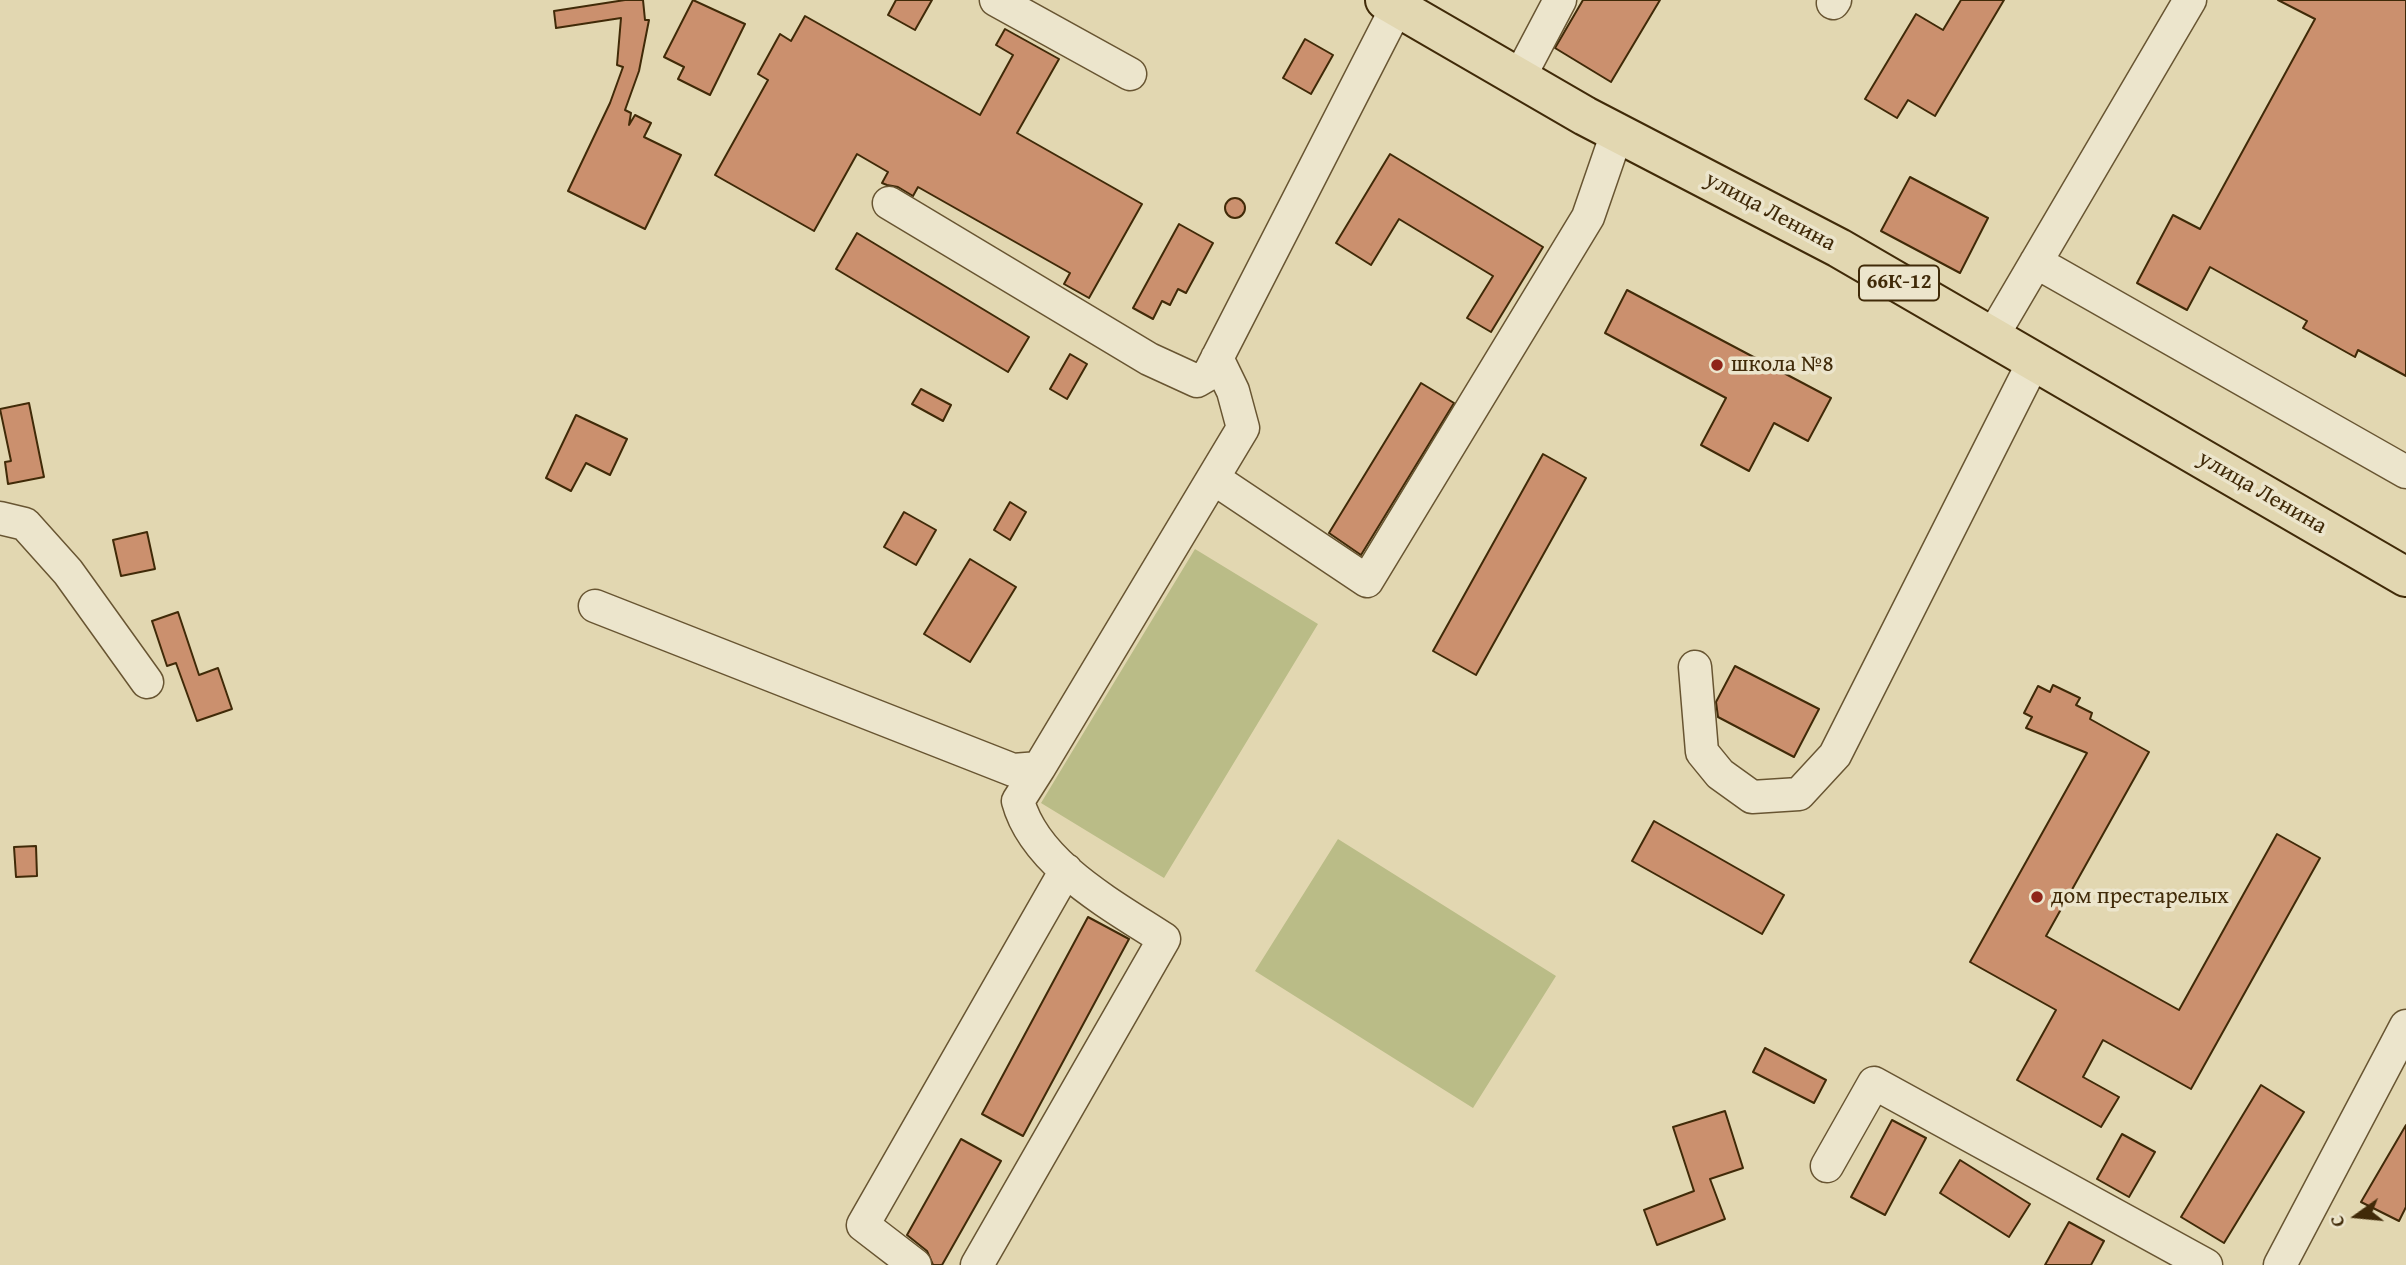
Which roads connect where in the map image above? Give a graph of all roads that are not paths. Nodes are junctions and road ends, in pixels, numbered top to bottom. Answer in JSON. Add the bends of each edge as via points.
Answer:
{"nodes":[{"id":1,"x":996,"y":0,"type":"edge"},
{"id":2,"x":1560,"y":0,"type":"edge"},
{"id":3,"x":2190,"y":0,"type":"edge"},
{"id":4,"x":1391,"y":3,"type":"edge"},
{"id":5,"x":1130,"y":74,"type":"dead end"},
{"id":6,"x":1520,"y":76,"type":"junction"},
{"id":7,"x":1617,"y":133,"type":"junction"},
{"id":8,"x":889,"y":203,"type":"dead end"},
{"id":9,"x":2036,"y":262,"type":"junction"},
{"id":10,"x":1992,"y":337,"type":"junction"},
{"id":11,"x":1217,"y":358,"type":"junction"},
{"id":12,"x":2034,"y":361,"type":"junction"},
{"id":13,"x":2406,"y":472,"type":"edge"},
{"id":14,"x":1213,"y":478,"type":"junction"},
{"id":15,"x":0,"y":518,"type":"edge"},
{"id":16,"x":2406,"y":577,"type":"edge"},
{"id":17,"x":595,"y":606,"type":"dead end"},
{"id":18,"x":1695,"y":667,"type":"dead end"},
{"id":19,"x":147,"y":682,"type":"dead end"},
{"id":20,"x":1039,"y":768,"type":"junction"},
{"id":21,"x":1066,"y":870,"type":"junction"},
{"id":22,"x":2406,"y":1026,"type":"edge"},
{"id":23,"x":1827,"y":1166,"type":"dead end"},
{"id":24,"x":915,"y":1265,"type":"edge"},
{"id":25,"x":977,"y":1265,"type":"edge"},
{"id":26,"x":2206,"y":1265,"type":"edge"},
{"id":27,"x":2280,"y":1265,"type":"edge"}],
"edges":[{"from":1,"to":5,"type":"lane"},
{"from":2,"to":6,"type":"lane"},
{"from":3,"to":9,"type":"lane"},
{"from":4,"to":6,"type":"main road","name":"улица Ленина","number":"66К-12"},
{"from":4,"to":11,"type":"lane"},
{"from":6,"to":7,"type":"main road","name":"улица Ленина","number":"66К-12"},
{"from":7,"to":10,"type":"main road","name":"улица Ленина","number":"66К-12","via":[[1839,248]]},
{"from":7,"to":14,"type":"lane","via":[[1588,217],[1367,581]]},
{"from":8,"to":11,"type":"lane","via":[[1149,359],[1198,381],[1209,374]]},
{"from":9,"to":10,"type":"lane"},
{"from":9,"to":13,"type":"lane"},
{"from":10,"to":12,"type":"main road","name":"улица Ленина","number":"66К-12"},
{"from":11,"to":14,"type":"lane","via":[[1233,391],[1243,428]]},
{"from":12,"to":16,"type":"main road","name":"улица Ленина","number":"66К-12"},
{"from":12,"to":18,"type":"lane","via":[[1835,755],[1799,793],[1752,797],[1720,774],[1702,752]]},
{"from":14,"to":20,"type":"lane"},
{"from":15,"to":19,"type":"lane","via":[[25,524],[68,572]]},
{"from":17,"to":20,"type":"lane","via":[[1013,770]]},
{"from":20,"to":21,"type":"lane","via":[[1018,801],[1024,821]]},
{"from":21,"to":24,"type":"lane","via":[[863,1225]]},
{"from":21,"to":25,"type":"lane","via":[[1164,939]]},
{"from":22,"to":27,"type":"lane"},
{"from":23,"to":26,"type":"lane","via":[[1874,1083]]}]}
